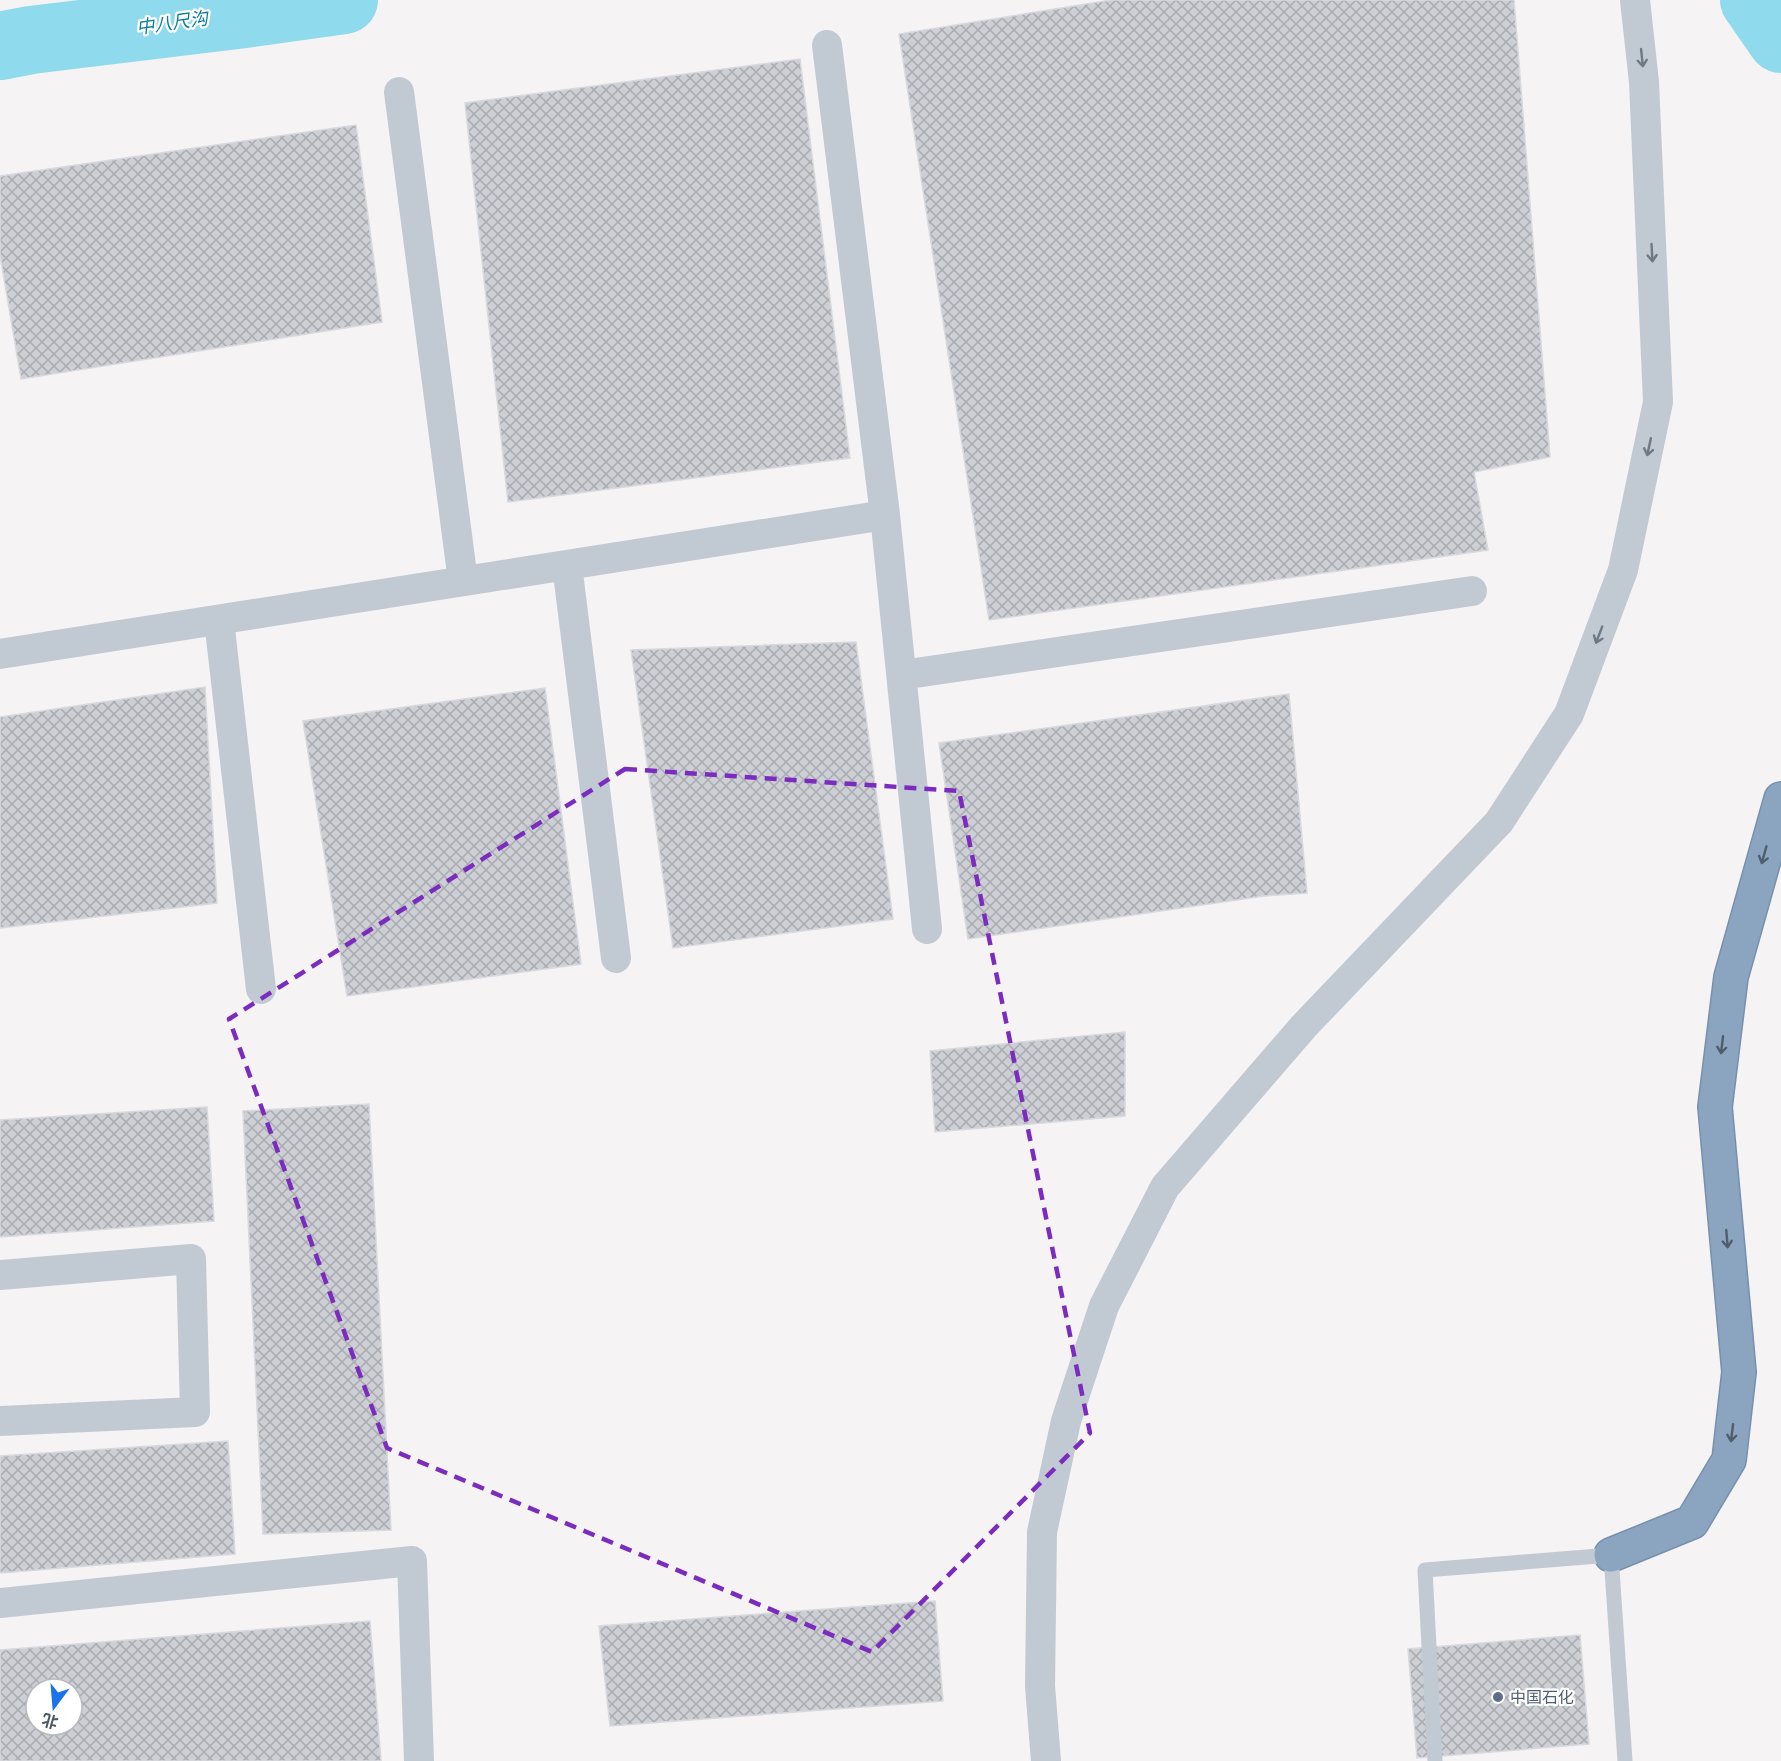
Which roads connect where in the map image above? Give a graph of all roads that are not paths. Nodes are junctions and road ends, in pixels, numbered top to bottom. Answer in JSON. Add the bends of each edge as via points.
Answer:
{"nodes":[{"id":1,"x":1635,"y":0,"type":"edge"},
{"id":2,"x":827,"y":45,"type":"dead end"},
{"id":3,"x":399,"y":92,"type":"dead end"},
{"id":4,"x":885,"y":515,"type":"junction"},
{"id":5,"x":567,"y":565,"type":"junction"},
{"id":6,"x":464,"y":581,"type":"junction"},
{"id":7,"x":1473,"y":591,"type":"dead end"},
{"id":8,"x":219,"y":620,"type":"junction"},
{"id":9,"x":0,"y":654,"type":"edge"},
{"id":10,"x":902,"y":675,"type":"junction"},
{"id":11,"x":1781,"y":799,"type":"edge"},
{"id":12,"x":927,"y":929,"type":"dead end"},
{"id":13,"x":616,"y":958,"type":"dead end"},
{"id":14,"x":261,"y":989,"type":"dead end"},
{"id":15,"x":0,"y":1275,"type":"edge"},
{"id":16,"x":0,"y":1420,"type":"edge"},
{"id":17,"x":1611,"y":1555,"type":"junction"},
{"id":18,"x":0,"y":1603,"type":"edge"},
{"id":19,"x":419,"y":1761,"type":"edge"},
{"id":20,"x":1046,"y":1761,"type":"edge"},
{"id":21,"x":1435,"y":1761,"type":"edge"},
{"id":22,"x":1625,"y":1761,"type":"edge"}],
"edges":[{"from":1,"to":20,"type":"street","one_way":true,"via":[[1644,82],[1658,402],[1623,570],[1569,714],[1499,822],[1304,1026],[1164,1187],[1104,1306],[1066,1421],[1042,1532],[1040,1686]]},
{"from":2,"to":4,"type":"street"},
{"from":3,"to":6,"type":"street"},
{"from":4,"to":5,"type":"street"},
{"from":4,"to":10,"type":"street"},
{"from":5,"to":6,"type":"street"},
{"from":5,"to":13,"type":"street"},
{"from":6,"to":8,"type":"street"},
{"from":7,"to":10,"type":"street"},
{"from":8,"to":9,"type":"street"},
{"from":8,"to":14,"type":"street"},
{"from":10,"to":12,"type":"street"},
{"from":11,"to":17,"type":"highway","one_way":true,"via":[[1731,977],[1715,1107],[1739,1372],[1729,1460],[1692,1522]]},
{"from":15,"to":16,"type":"street","via":[[191,1259],[195,1412]]},
{"from":17,"to":21,"type":"lane","via":[[1425,1570]]},
{"from":17,"to":22,"type":"lane"},
{"from":18,"to":19,"type":"street","via":[[412,1561]]}]}
